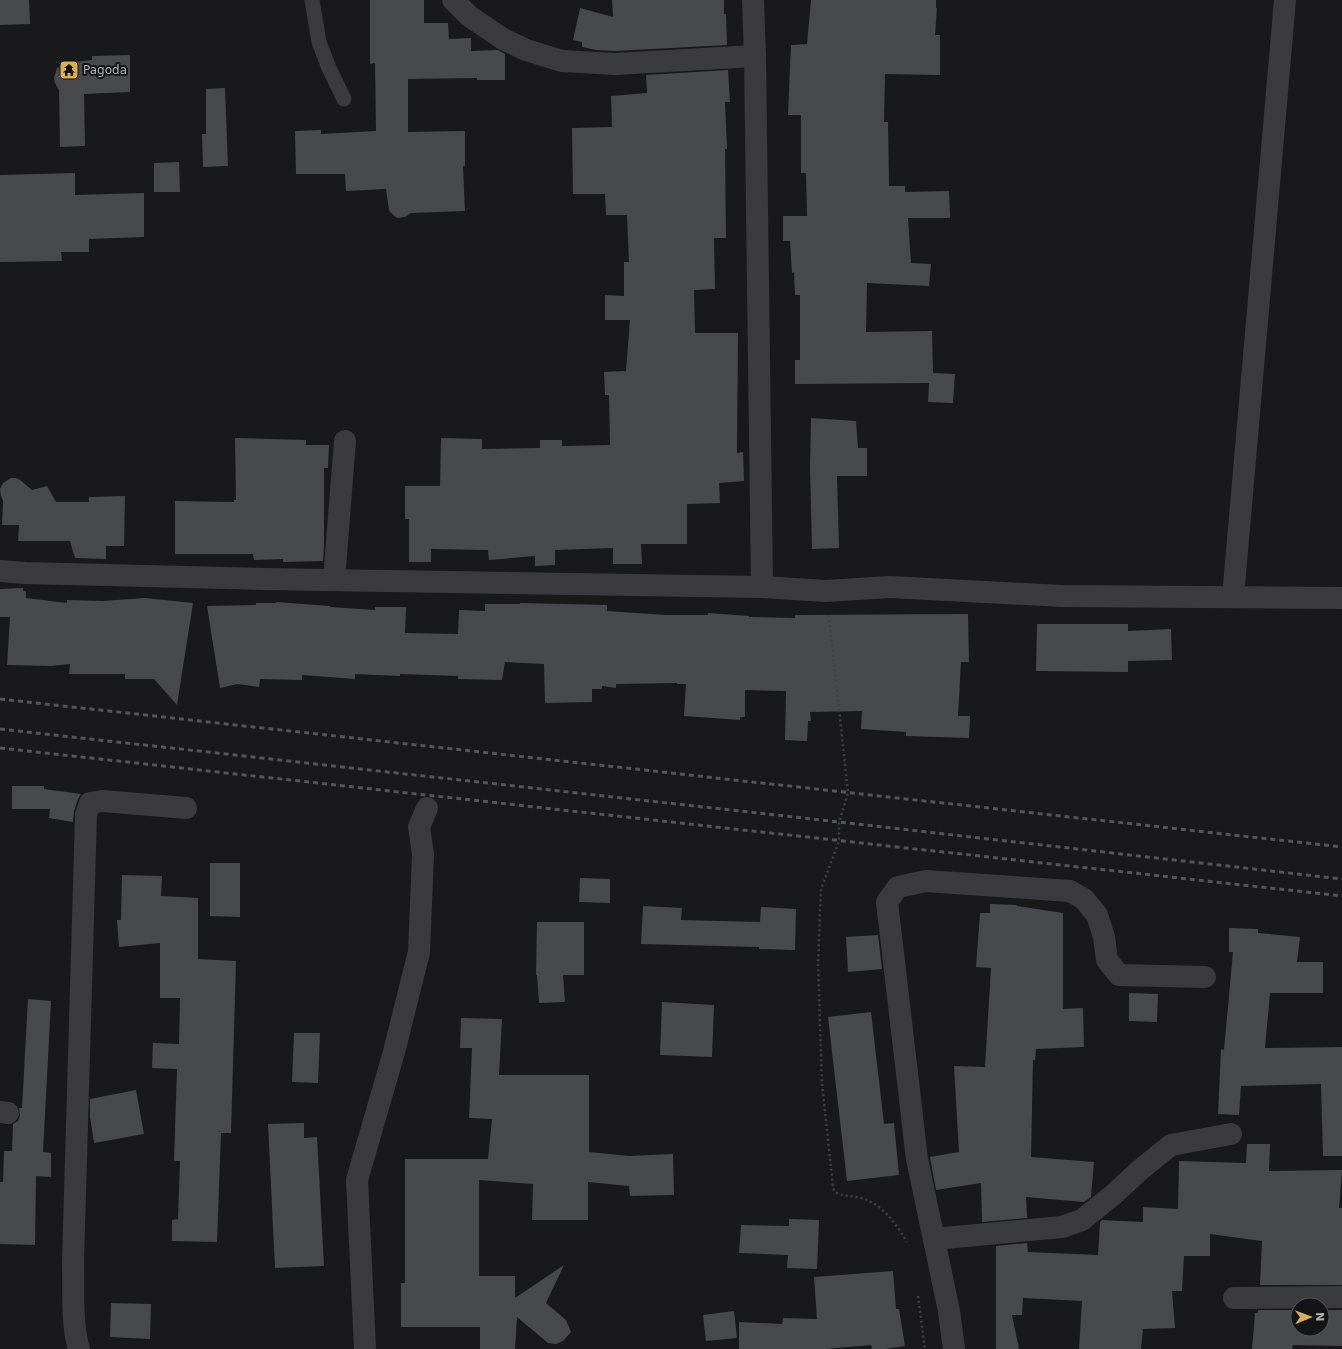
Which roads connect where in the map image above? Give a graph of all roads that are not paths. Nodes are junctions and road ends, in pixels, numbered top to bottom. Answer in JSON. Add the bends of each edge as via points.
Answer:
{"nodes":[{"id":1,"x":312,"y":0,"type":"edge"},
{"id":2,"x":453,"y":0,"type":"edge"},
{"id":3,"x":753,"y":0,"type":"edge"},
{"id":4,"x":1285,"y":0,"type":"edge"},
{"id":5,"x":755,"y":56,"type":"junction"},
{"id":6,"x":344,"y":99,"type":"dead end"},
{"id":7,"x":345,"y":441,"type":"dead end"},
{"id":8,"x":0,"y":571,"type":"edge"},
{"id":9,"x":334,"y":580,"type":"junction"},
{"id":10,"x":762,"y":587,"type":"junction"},
{"id":11,"x":1233,"y":597,"type":"junction"},
{"id":12,"x":1342,"y":598,"type":"edge"},
{"id":13,"x":186,"y":808,"type":"dead end"},
{"id":14,"x":427,"y":808,"type":"dead end"},
{"id":15,"x":1205,"y":977,"type":"dead end"},
{"id":16,"x":1231,"y":1134,"type":"dead end"},
{"id":17,"x":934,"y":1239,"type":"junction"},
{"id":18,"x":1342,"y":1297,"type":"edge"},
{"id":19,"x":1234,"y":1298,"type":"dead end"},
{"id":20,"x":79,"y":1349,"type":"edge"},
{"id":21,"x":365,"y":1349,"type":"edge"},
{"id":22,"x":954,"y":1349,"type":"edge"}],
"edges":[{"from":1,"to":6,"type":"lane","via":[[319,42]]},
{"from":2,"to":5,"type":"street","via":[[469,16],[503,39],[526,50],[562,61],[615,64]]},
{"from":3,"to":5,"type":"street"},
{"from":4,"to":11,"type":"street"},
{"from":5,"to":10,"type":"street"},
{"from":7,"to":9,"type":"street"},
{"from":8,"to":9,"type":"street"},
{"from":9,"to":10,"type":"street"},
{"from":10,"to":11,"type":"street","via":[[826,591],[890,587],[1062,596]]},
{"from":11,"to":12,"type":"street"},
{"from":13,"to":20,"type":"street","via":[[102,801],[90,803],[86,815],[73,1262],[76,1341]]},
{"from":14,"to":21,"type":"street","via":[[419,827],[423,854],[419,952],[394,1052],[357,1180]]},
{"from":15,"to":17,"type":"street","via":[[1119,975],[1107,960],[1104,937],[1097,915],[1084,899],[1070,891],[926,881],[898,887],[887,902],[917,1159]]},
{"from":16,"to":17,"type":"street","via":[[1171,1145],[1082,1220],[1062,1227]]},
{"from":17,"to":22,"type":"street"},
{"from":18,"to":19,"type":"street"}]}
